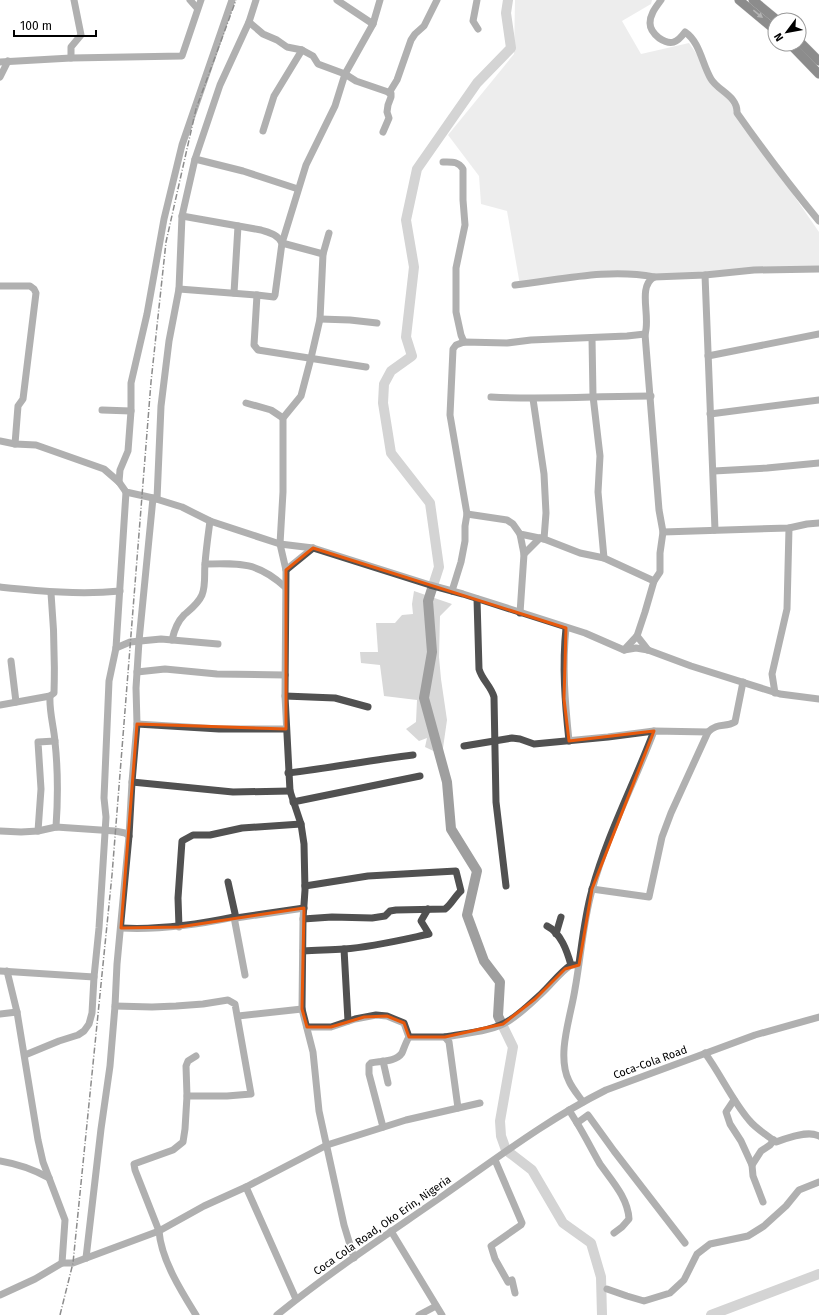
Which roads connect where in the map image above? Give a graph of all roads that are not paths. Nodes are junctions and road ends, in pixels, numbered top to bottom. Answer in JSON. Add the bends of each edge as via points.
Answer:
{"nodes":[{"id":1,"x":74,"y":0,"type":"edge"},
{"id":2,"x":190,"y":0,"type":"edge"},
{"id":3,"x":201,"y":0,"type":"edge"},
{"id":4,"x":232,"y":0,"type":"edge"},
{"id":5,"x":256,"y":0,"type":"edge"},
{"id":6,"x":337,"y":0,"type":"edge"},
{"id":7,"x":380,"y":0,"type":"edge"},
{"id":8,"x":437,"y":0,"type":"edge"},
{"id":9,"x":477,"y":0,"type":"edge"},
{"id":10,"x":661,"y":0,"type":"edge"},
{"id":11,"x":739,"y":0,"type":"edge"},
{"id":12,"x":753,"y":0,"type":"edge"},
{"id":13,"x":197,"y":8,"type":"junction"},
{"id":14,"x":767,"y":12,"type":"edge"},
{"id":15,"x":249,"y":22,"type":"junction"},
{"id":16,"x":767,"y":23,"type":"edge"},
{"id":17,"x":373,"y":24,"type":"junction"},
{"id":18,"x":478,"y":29,"type":"dead end"},
{"id":19,"x":807,"y":49,"type":"edge"},
{"id":20,"x":302,"y":50,"type":"junction"},
{"id":21,"x":798,"y":52,"type":"edge"},
{"id":22,"x":71,"y":58,"type":"junction"},
{"id":23,"x":819,"y":60,"type":"edge"},
{"id":24,"x":8,"y":61,"type":"junction"},
{"id":25,"x":0,"y":62,"type":"edge"},
{"id":26,"x":345,"y":74,"type":"junction"},
{"id":27,"x":819,"y":74,"type":"edge"},
{"id":28,"x":0,"y":77,"type":"edge"},
{"id":29,"x":389,"y":93,"type":"junction"},
{"id":30,"x":263,"y":131,"type":"dead end"},
{"id":31,"x":383,"y":132,"type":"dead end"},
{"id":32,"x":195,"y":159,"type":"junction"},
{"id":33,"x":443,"y":162,"type":"dead end"},
{"id":34,"x":298,"y":189,"type":"junction"},
{"id":35,"x":182,"y":216,"type":"junction"},
{"id":36,"x":819,"y":221,"type":"edge"},
{"id":37,"x":238,"y":226,"type":"junction"},
{"id":38,"x":329,"y":233,"type":"dead end"},
{"id":39,"x":282,"y":243,"type":"junction"},
{"id":40,"x":323,"y":254,"type":"junction"},
{"id":41,"x":819,"y":269,"type":"edge"},
{"id":42,"x":705,"y":275,"type":"junction"},
{"id":43,"x":654,"y":277,"type":"junction"},
{"id":44,"x":515,"y":285,"type":"dead end"},
{"id":45,"x":0,"y":286,"type":"edge"},
{"id":46,"x":178,"y":289,"type":"junction"},
{"id":47,"x":234,"y":293,"type":"junction"},
{"id":48,"x":257,"y":295,"type":"junction"},
{"id":49,"x":320,"y":319,"type":"junction"},
{"id":50,"x":377,"y":323,"type":"dead end"},
{"id":51,"x":645,"y":334,"type":"junction"},
{"id":52,"x":819,"y":334,"type":"edge"},
{"id":53,"x":592,"y":338,"type":"junction"},
{"id":54,"x":464,"y":342,"type":"junction"},
{"id":55,"x":708,"y":356,"type":"junction"},
{"id":56,"x":311,"y":358,"type":"junction"},
{"id":57,"x":366,"y":367,"type":"dead end"},
{"id":58,"x":593,"y":396,"type":"junction"},
{"id":59,"x":651,"y":396,"type":"junction"},
{"id":60,"x":491,"y":397,"type":"dead end"},
{"id":61,"x":533,"y":399,"type":"junction"},
{"id":62,"x":819,"y":400,"type":"edge"},
{"id":63,"x":246,"y":403,"type":"dead end"},
{"id":64,"x":102,"y":410,"type":"dead end"},
{"id":65,"x":131,"y":411,"type":"junction"},
{"id":66,"x":710,"y":414,"type":"junction"},
{"id":67,"x":283,"y":418,"type":"junction"},
{"id":68,"x":0,"y":441,"type":"edge"},
{"id":69,"x":15,"y":444,"type":"junction"},
{"id":70,"x":819,"y":463,"type":"edge"},
{"id":71,"x":714,"y":471,"type":"junction"},
{"id":72,"x":119,"y":482,"type":"junction"},
{"id":73,"x":126,"y":492,"type":"junction"},
{"id":74,"x":155,"y":499,"type":"junction"},
{"id":75,"x":467,"y":514,"type":"junction"},
{"id":76,"x":210,"y":521,"type":"junction"},
{"id":77,"x":819,"y":523,"type":"edge"},
{"id":78,"x":790,"y":528,"type":"junction"},
{"id":79,"x":715,"y":530,"type":"junction"},
{"id":80,"x":663,"y":532,"type":"junction"},
{"id":81,"x":520,"y":534,"type":"junction"},
{"id":82,"x":542,"y":539,"type":"junction"},
{"id":83,"x":280,"y":544,"type":"junction"},
{"id":84,"x":313,"y":548,"type":"junction"},
{"id":85,"x":524,"y":554,"type":"junction"},
{"id":86,"x":604,"y":558,"type":"junction"},
{"id":87,"x":205,"y":564,"type":"junction"},
{"id":88,"x":286,"y":570,"type":"junction"},
{"id":89,"x":654,"y":581,"type":"junction"},
{"id":90,"x":0,"y":587,"type":"edge"},
{"id":91,"x":285,"y":587,"type":"junction"},
{"id":92,"x":120,"y":591,"type":"junction"},
{"id":93,"x":452,"y":591,"type":"junction"},
{"id":94,"x":51,"y":593,"type":"junction"},
{"id":95,"x":477,"y":599,"type":"junction"},
{"id":96,"x":520,"y":613,"type":"junction"},
{"id":97,"x":566,"y":628,"type":"junction"},
{"id":98,"x":637,"y":636,"type":"junction"},
{"id":99,"x":172,"y":640,"type":"junction"},
{"id":100,"x":139,"y":641,"type":"junction"},
{"id":101,"x":218,"y":644,"type":"dead end"},
{"id":102,"x":116,"y":648,"type":"junction"},
{"id":103,"x":624,"y":650,"type":"junction"},
{"id":104,"x":648,"y":650,"type":"junction"},
{"id":105,"x":11,"y":661,"type":"dead end"},
{"id":106,"x":137,"y":672,"type":"junction"},
{"id":107,"x":286,"y":675,"type":"junction"},
{"id":108,"x":744,"y":682,"type":"junction"},
{"id":109,"x":775,"y":693,"type":"junction"},
{"id":110,"x":50,"y":696,"type":"junction"},
{"id":111,"x":286,"y":696,"type":"junction"},
{"id":112,"x":819,"y":699,"type":"edge"},
{"id":113,"x":16,"y":702,"type":"junction"},
{"id":114,"x":0,"y":705,"type":"edge"},
{"id":115,"x":368,"y":707,"type":"dead end"},
{"id":116,"x":137,"y":724,"type":"junction"},
{"id":117,"x":286,"y":729,"type":"junction"},
{"id":118,"x":654,"y":731,"type":"junction"},
{"id":119,"x":708,"y":732,"type":"junction"},
{"id":120,"x":55,"y":741,"type":"junction"},
{"id":121,"x":495,"y":741,"type":"junction"},
{"id":122,"x":568,"y":741,"type":"junction"},
{"id":123,"x":464,"y":746,"type":"dead end"},
{"id":124,"x":413,"y":755,"type":"dead end"},
{"id":125,"x":288,"y":773,"type":"junction"},
{"id":126,"x":420,"y":776,"type":"dead end"},
{"id":127,"x":132,"y":782,"type":"junction"},
{"id":128,"x":290,"y":791,"type":"junction"},
{"id":129,"x":293,"y":802,"type":"junction"},
{"id":130,"x":301,"y":824,"type":"junction"},
{"id":131,"x":56,"y":826,"type":"junction"},
{"id":132,"x":104,"y":830,"type":"junction"},
{"id":133,"x":0,"y":831,"type":"edge"},
{"id":134,"x":38,"y":831,"type":"junction"},
{"id":135,"x":129,"y":836,"type":"junction"},
{"id":136,"x":228,"y":882,"type":"dead end"},
{"id":137,"x":305,"y":886,"type":"junction"},
{"id":138,"x":506,"y":886,"type":"dead end"},
{"id":139,"x":592,"y":889,"type":"junction"},
{"id":140,"x":304,"y":908,"type":"junction"},
{"id":141,"x":428,"y":910,"type":"junction"},
{"id":142,"x":235,"y":917,"type":"junction"},
{"id":143,"x":561,"y":917,"type":"dead end"},
{"id":144,"x":303,"y":919,"type":"junction"},
{"id":145,"x":547,"y":926,"type":"dead end"},
{"id":146,"x":179,"y":927,"type":"junction"},
{"id":147,"x":121,"y":928,"type":"junction"},
{"id":148,"x":556,"y":934,"type":"junction"},
{"id":149,"x":344,"y":949,"type":"junction"},
{"id":150,"x":303,"y":951,"type":"junction"},
{"id":151,"x":575,"y":965,"type":"junction"},
{"id":152,"x":3,"y":971,"type":"edge"},
{"id":153,"x":245,"y":975,"type":"dead end"},
{"id":154,"x":94,"y":977,"type":"junction"},
{"id":155,"x":115,"y":1006,"type":"junction"},
{"id":156,"x":302,"y":1009,"type":"junction"},
{"id":157,"x":17,"y":1012,"type":"junction"},
{"id":158,"x":0,"y":1014,"type":"edge"},
{"id":159,"x":238,"y":1016,"type":"junction"},
{"id":160,"x":819,"y":1017,"type":"edge"},
{"id":161,"x":348,"y":1021,"type":"junction"},
{"id":162,"x":307,"y":1026,"type":"junction"},
{"id":163,"x":445,"y":1036,"type":"junction"},
{"id":164,"x":409,"y":1037,"type":"junction"},
{"id":165,"x":705,"y":1053,"type":"junction"},
{"id":166,"x":25,"y":1055,"type":"junction"},
{"id":167,"x":196,"y":1056,"type":"dead end"},
{"id":168,"x":383,"y":1061,"type":"junction"},
{"id":169,"x":388,"y":1083,"type":"dead end"},
{"id":170,"x":187,"y":1096,"type":"junction"},
{"id":171,"x":734,"y":1100,"type":"junction"},
{"id":172,"x":583,"y":1102,"type":"junction"},
{"id":173,"x":480,"y":1103,"type":"dead end"},
{"id":174,"x":458,"y":1108,"type":"junction"},
{"id":175,"x":569,"y":1110,"type":"junction"},
{"id":176,"x":577,"y":1122,"type":"junction"},
{"id":177,"x":383,"y":1127,"type":"junction"},
{"id":178,"x":819,"y":1136,"type":"edge"},
{"id":179,"x":774,"y":1140,"type":"junction"},
{"id":180,"x":327,"y":1145,"type":"junction"},
{"id":181,"x":498,"y":1157,"type":"junction"},
{"id":182,"x":0,"y":1161,"type":"edge"},
{"id":183,"x":43,"y":1162,"type":"junction"},
{"id":184,"x":752,"y":1165,"type":"junction"},
{"id":185,"x":34,"y":1170,"type":"junction"},
{"id":186,"x":49,"y":1178,"type":"junction"},
{"id":187,"x":819,"y":1182,"type":"edge"},
{"id":188,"x":246,"y":1187,"type":"junction"},
{"id":189,"x":764,"y":1202,"type":"dead end"},
{"id":190,"x":159,"y":1231,"type":"junction"},
{"id":191,"x":391,"y":1232,"type":"junction"},
{"id":192,"x":614,"y":1233,"type":"dead end"},
{"id":193,"x":685,"y":1243,"type":"dead end"},
{"id":194,"x":86,"y":1258,"type":"junction"},
{"id":195,"x":354,"y":1258,"type":"junction"},
{"id":196,"x":62,"y":1263,"type":"junction"},
{"id":197,"x":607,"y":1289,"type":"dead end"},
{"id":198,"x":515,"y":1293,"type":"dead end"},
{"id":199,"x":0,"y":1295,"type":"edge"},
{"id":200,"x":296,"y":1299,"type":"junction"},
{"id":201,"x":436,"y":1306,"type":"junction"},
{"id":202,"x":196,"y":1315,"type":"edge"},
{"id":203,"x":277,"y":1315,"type":"edge"},
{"id":204,"x":419,"y":1315,"type":"edge"},
{"id":205,"x":442,"y":1315,"type":"edge"}],
"edges":[{"from":1,"to":22,"type":"street","via":[[80,35],[71,47]]},
{"from":2,"to":13,"type":"street"},
{"from":3,"to":13,"type":"street"},
{"from":4,"to":65,"type":"street","via":[[182,145],[164,219],[148,314],[131,383]]},
{"from":5,"to":15,"type":"street"},
{"from":6,"to":17,"type":"street"},
{"from":7,"to":17,"type":"street"},
{"from":8,"to":29,"type":"street","via":[[424,26],[411,40],[397,80]]},
{"from":9,"to":18,"type":"street","via":[[473,21]]},
{"from":10,"to":36,"type":"street","via":[[653,12],[650,23],[654,34],[665,43],[680,39],[685,32],[695,42],[712,80],[735,102],[737,113],[760,147]]},
{"from":11,"to":16,"type":"main road","one_way":true},
{"from":12,"to":14,"type":"main road"},
{"from":13,"to":22,"type":"street","via":[[182,56]]},
{"from":15,"to":20,"type":"street","via":[[263,34],[287,47]]},
{"from":15,"to":32,"type":"street","via":[[220,85]]},
{"from":17,"to":26,"type":"street"},
{"from":19,"to":23,"type":"main road"},
{"from":20,"to":26,"type":"street","via":[[313,56],[318,64]]},
{"from":20,"to":30,"type":"street","via":[[274,96]]},
{"from":21,"to":27,"type":"main road"},
{"from":22,"to":24,"type":"street"},
{"from":24,"to":25,"type":"street"},
{"from":24,"to":28,"type":"street"},
{"from":26,"to":29,"type":"street"},
{"from":26,"to":34,"type":"street","via":[[335,106],[306,165]]},
{"from":29,"to":31,"type":"street","via":[[389,118]]},
{"from":32,"to":34,"type":"street"},
{"from":32,"to":35,"type":"street"},
{"from":33,"to":54,"type":"street","via":[[456,162],[463,169],[465,225],[456,268],[456,312]]},
{"from":34,"to":39,"type":"street"},
{"from":35,"to":37,"type":"street"},
{"from":35,"to":46,"type":"street"},
{"from":37,"to":39,"type":"street","via":[[274,234]]},
{"from":37,"to":47,"type":"street"},
{"from":38,"to":40,"type":"street"},
{"from":39,"to":40,"type":"street"},
{"from":39,"to":48,"type":"street","via":[[275,295]]},
{"from":40,"to":49,"type":"street"},
{"from":41,"to":42,"type":"street","via":[[754,270]]},
{"from":42,"to":43,"type":"street"},
{"from":42,"to":55,"type":"street"},
{"from":43,"to":44,"type":"street","via":[[607,274]]},
{"from":43,"to":51,"type":"street","via":[[646,284],[645,290],[648,320]]},
{"from":45,"to":69,"type":"street","via":[[30,286],[36,294],[23,399],[18,406]]},
{"from":46,"to":47,"type":"street"},
{"from":46,"to":74,"type":"street","via":[[161,406]]},
{"from":47,"to":48,"type":"street"},
{"from":48,"to":56,"type":"street","via":[[255,348]]},
{"from":49,"to":50,"type":"street"},
{"from":49,"to":56,"type":"street"},
{"from":51,"to":53,"type":"street"},
{"from":51,"to":59,"type":"street"},
{"from":52,"to":55,"type":"street"},
{"from":53,"to":54,"type":"street","via":[[507,343]]},
{"from":53,"to":58,"type":"street"},
{"from":54,"to":75,"type":"street","via":[[456,344],[453,349],[450,415]]},
{"from":55,"to":66,"type":"street"},
{"from":56,"to":57,"type":"street"},
{"from":56,"to":67,"type":"street","via":[[301,396]]},
{"from":58,"to":59,"type":"street"},
{"from":58,"to":61,"type":"street"},
{"from":58,"to":86,"type":"street","via":[[600,456],[598,492]]},
{"from":59,"to":80,"type":"street"},
{"from":60,"to":61,"type":"street"},
{"from":61,"to":82,"type":"street","via":[[544,480],[546,513]]},
{"from":62,"to":66,"type":"street"},
{"from":63,"to":67,"type":"street","via":[[271,410]]},
{"from":64,"to":65,"type":"street"},
{"from":65,"to":72,"type":"street","via":[[128,451],[120,470]]},
{"from":66,"to":71,"type":"street"},
{"from":67,"to":83,"type":"street"},
{"from":68,"to":69,"type":"street"},
{"from":69,"to":72,"type":"street","via":[[36,445],[104,469]]},
{"from":70,"to":71,"type":"street"},
{"from":71,"to":79,"type":"street"},
{"from":72,"to":73,"type":"street"},
{"from":73,"to":74,"type":"street"},
{"from":73,"to":92,"type":"street"},
{"from":74,"to":76,"type":"street","via":[[182,507]]},
{"from":74,"to":100,"type":"street"},
{"from":75,"to":81,"type":"street","via":[[507,520]]},
{"from":75,"to":93,"type":"street","via":[[461,562]]},
{"from":76,"to":83,"type":"street"},
{"from":76,"to":87,"type":"street"},
{"from":77,"to":78,"type":"street"},
{"from":78,"to":79,"type":"street"},
{"from":78,"to":109,"type":"street","via":[[787,610],[772,674]]},
{"from":79,"to":80,"type":"street"},
{"from":80,"to":89,"type":"street","via":[[660,572]]},
{"from":81,"to":82,"type":"street"},
{"from":81,"to":85,"type":"street"},
{"from":82,"to":85,"type":"street"},
{"from":82,"to":86,"type":"street","via":[[580,554]]},
{"from":83,"to":84,"type":"street"},
{"from":83,"to":88,"type":"street"},
{"from":84,"to":88,"type":"street"},
{"from":84,"to":93,"type":"street"},
{"from":85,"to":96,"type":"street"},
{"from":86,"to":89,"type":"street"},
{"from":87,"to":91,"type":"street","via":[[234,563],[260,568],[274,576]]},
{"from":87,"to":99,"type":"street","via":[[205,588],[202,596],[179,622]]},
{"from":88,"to":91,"type":"street"},
{"from":89,"to":98,"type":"street"},
{"from":90,"to":94,"type":"street"},
{"from":91,"to":107,"type":"street"},
{"from":92,"to":94,"type":"street","via":[[94,594]]},
{"from":92,"to":102,"type":"street"},
{"from":93,"to":95,"type":"street"},
{"from":94,"to":110,"type":"street","via":[[55,666],[54,693]]},
{"from":95,"to":96,"type":"street"},
{"from":95,"to":121,"type":"street","via":[[479,669],[483,679],[492,689],[494,697]]},
{"from":96,"to":97,"type":"street"},
{"from":97,"to":103,"type":"street","via":[[585,633]]},
{"from":97,"to":122,"type":"street","via":[[564,699]]},
{"from":98,"to":103,"type":"street"},
{"from":98,"to":104,"type":"street"},
{"from":99,"to":100,"type":"street"},
{"from":99,"to":101,"type":"street"},
{"from":100,"to":102,"type":"street"},
{"from":100,"to":106,"type":"street"},
{"from":102,"to":132,"type":"street","via":[[109,681]]},
{"from":103,"to":104,"type":"street"},
{"from":104,"to":108,"type":"street"},
{"from":105,"to":113,"type":"street"},
{"from":106,"to":107,"type":"street","via":[[165,669],[217,674]]},
{"from":106,"to":116,"type":"street"},
{"from":107,"to":111,"type":"street"},
{"from":108,"to":109,"type":"street"},
{"from":108,"to":119,"type":"street","via":[[735,722],[715,726]]},
{"from":109,"to":112,"type":"street"},
{"from":110,"to":113,"type":"street"},
{"from":110,"to":120,"type":"street"},
{"from":111,"to":115,"type":"street","via":[[335,698]]},
{"from":111,"to":117,"type":"street"},
{"from":113,"to":114,"type":"street"},
{"from":116,"to":117,"type":"street","via":[[219,729]]},
{"from":116,"to":127,"type":"street"},
{"from":117,"to":125,"type":"street"},
{"from":118,"to":119,"type":"street"},
{"from":118,"to":122,"type":"street"},
{"from":118,"to":139,"type":"street"},
{"from":119,"to":139,"type":"street","via":[[662,837],[649,897]]},
{"from":120,"to":131,"type":"street"},
{"from":120,"to":134,"type":"street","via":[[38,742],[41,789]]},
{"from":121,"to":122,"type":"street","via":[[512,738],[534,744]]},
{"from":121,"to":123,"type":"street"},
{"from":121,"to":138,"type":"street","via":[[496,802]]},
{"from":124,"to":125,"type":"street"},
{"from":125,"to":128,"type":"street"},
{"from":126,"to":129,"type":"street"},
{"from":127,"to":128,"type":"street","via":[[233,792]]},
{"from":127,"to":135,"type":"street"},
{"from":128,"to":129,"type":"street"},
{"from":129,"to":130,"type":"street"},
{"from":130,"to":137,"type":"street"},
{"from":130,"to":146,"type":"street","via":[[242,828],[210,835],[193,835],[182,841],[178,898]]},
{"from":131,"to":132,"type":"street"},
{"from":131,"to":134,"type":"street"},
{"from":132,"to":135,"type":"street"},
{"from":132,"to":154,"type":"street"},
{"from":133,"to":134,"type":"street"},
{"from":135,"to":147,"type":"street"},
{"from":136,"to":142,"type":"street"},
{"from":137,"to":140,"type":"street"},
{"from":137,"to":141,"type":"street","via":[[368,876],[456,871],[461,891],[445,909]]},
{"from":139,"to":151,"type":"street"},
{"from":140,"to":142,"type":"street"},
{"from":140,"to":144,"type":"street"},
{"from":141,"to":144,"type":"street","via":[[396,910],[385,916],[372,918]]},
{"from":141,"to":149,"type":"street","via":[[422,920],[429,934]]},
{"from":142,"to":146,"type":"street"},
{"from":142,"to":153,"type":"street"},
{"from":143,"to":148,"type":"street"},
{"from":144,"to":150,"type":"street"},
{"from":145,"to":148,"type":"street"},
{"from":146,"to":147,"type":"street"},
{"from":147,"to":155,"type":"street"},
{"from":148,"to":151,"type":"street"},
{"from":149,"to":150,"type":"street"},
{"from":149,"to":161,"type":"street"},
{"from":150,"to":156,"type":"street"},
{"from":151,"to":163,"type":"street","via":[[565,969],[535,999],[503,1024],[484,1030]]},
{"from":151,"to":172,"type":"street","via":[[575,989],[564,1053],[569,1081]]},
{"from":152,"to":154,"type":"street"},
{"from":152,"to":157,"type":"street"},
{"from":154,"to":166,"type":"street","via":[[92,1013],[84,1031]]},
{"from":155,"to":159,"type":"street","via":[[204,1004],[228,1000],[235,1004]]},
{"from":155,"to":194,"type":"street"},
{"from":156,"to":159,"type":"street"},
{"from":156,"to":162,"type":"street"},
{"from":157,"to":158,"type":"street"},
{"from":157,"to":166,"type":"street"},
{"from":159,"to":170,"type":"street","via":[[251,1094]]},
{"from":160,"to":165,"type":"street","name":"Coca-Cola Road","via":[[755,1035]]},
{"from":161,"to":162,"type":"street","via":[[331,1027]]},
{"from":161,"to":164,"type":"street","via":[[376,1015],[386,1016],[404,1023]]},
{"from":162,"to":180,"type":"street","via":[[313,1052],[319,1111]]},
{"from":163,"to":164,"type":"street"},
{"from":163,"to":174,"type":"street","via":[[450,1046]]},
{"from":164,"to":168,"type":"street","via":[[401,1054]]},
{"from":165,"to":171,"type":"street"},
{"from":165,"to":172,"type":"street","name":"Coca-Cola Road","via":[[606,1090]]},
{"from":166,"to":183,"type":"street"},
{"from":167,"to":170,"type":"street","via":[[188,1061],[186,1066]]},
{"from":168,"to":169,"type":"street"},
{"from":168,"to":177,"type":"street","via":[[371,1063],[368,1069]]},
{"from":170,"to":190,"type":"street","via":[[183,1142],[173,1150],[134,1164]]},
{"from":171,"to":179,"type":"street","via":[[750,1122]]},
{"from":171,"to":184,"type":"street","via":[[726,1112]]},
{"from":172,"to":175,"type":"street","name":"Coca-Cola Road"},
{"from":173,"to":174,"type":"street"},
{"from":174,"to":177,"type":"street"},
{"from":175,"to":176,"type":"street"},
{"from":175,"to":181,"type":"street","name":"Coca-Cola Road"},
{"from":176,"to":192,"type":"street","via":[[629,1209],[629,1219]]},
{"from":176,"to":193,"type":"street","via":[[588,1115]]},
{"from":177,"to":180,"type":"street"},
{"from":178,"to":179,"type":"street","via":[[815,1134],[795,1136],[776,1142]]},
{"from":179,"to":184,"type":"street","via":[[761,1150]]},
{"from":180,"to":188,"type":"street"},
{"from":180,"to":195,"type":"street","via":[[344,1225]]},
{"from":181,"to":191,"type":"street","name":"Coca Cola Road, Oko Erin, Nigeria"},
{"from":181,"to":198,"type":"street","via":[[522,1223],[491,1246],[508,1282],[512,1280]]},
{"from":182,"to":185,"type":"street"},
{"from":183,"to":185,"type":"street"},
{"from":183,"to":186,"type":"street"},
{"from":184,"to":189,"type":"street","via":[[753,1176]]},
{"from":185,"to":186,"type":"street"},
{"from":186,"to":196,"type":"street","via":[[66,1220]]},
{"from":187,"to":197,"type":"street","via":[[799,1190],[764,1226],[748,1236],[710,1244],[697,1254],[684,1280],[670,1293],[644,1301]]},
{"from":188,"to":190,"type":"street","via":[[204,1206]]},
{"from":188,"to":200,"type":"street"},
{"from":190,"to":194,"type":"street"},
{"from":190,"to":202,"type":"street","via":[[160,1242],[170,1268]]},
{"from":191,"to":195,"type":"street","name":"Coca Cola Road, Oko Erin, Nigeria"},
{"from":191,"to":201,"type":"street"},
{"from":194,"to":196,"type":"street","via":[[73,1263]]},
{"from":195,"to":200,"type":"street","name":"Coca Cola Road, Oko Erin, Nigeria"},
{"from":196,"to":199,"type":"street"},
{"from":200,"to":203,"type":"street","name":"Coca Cola Road, Oko Erin, Nigeria"},
{"from":201,"to":204,"type":"street"},
{"from":201,"to":205,"type":"street"}]}
